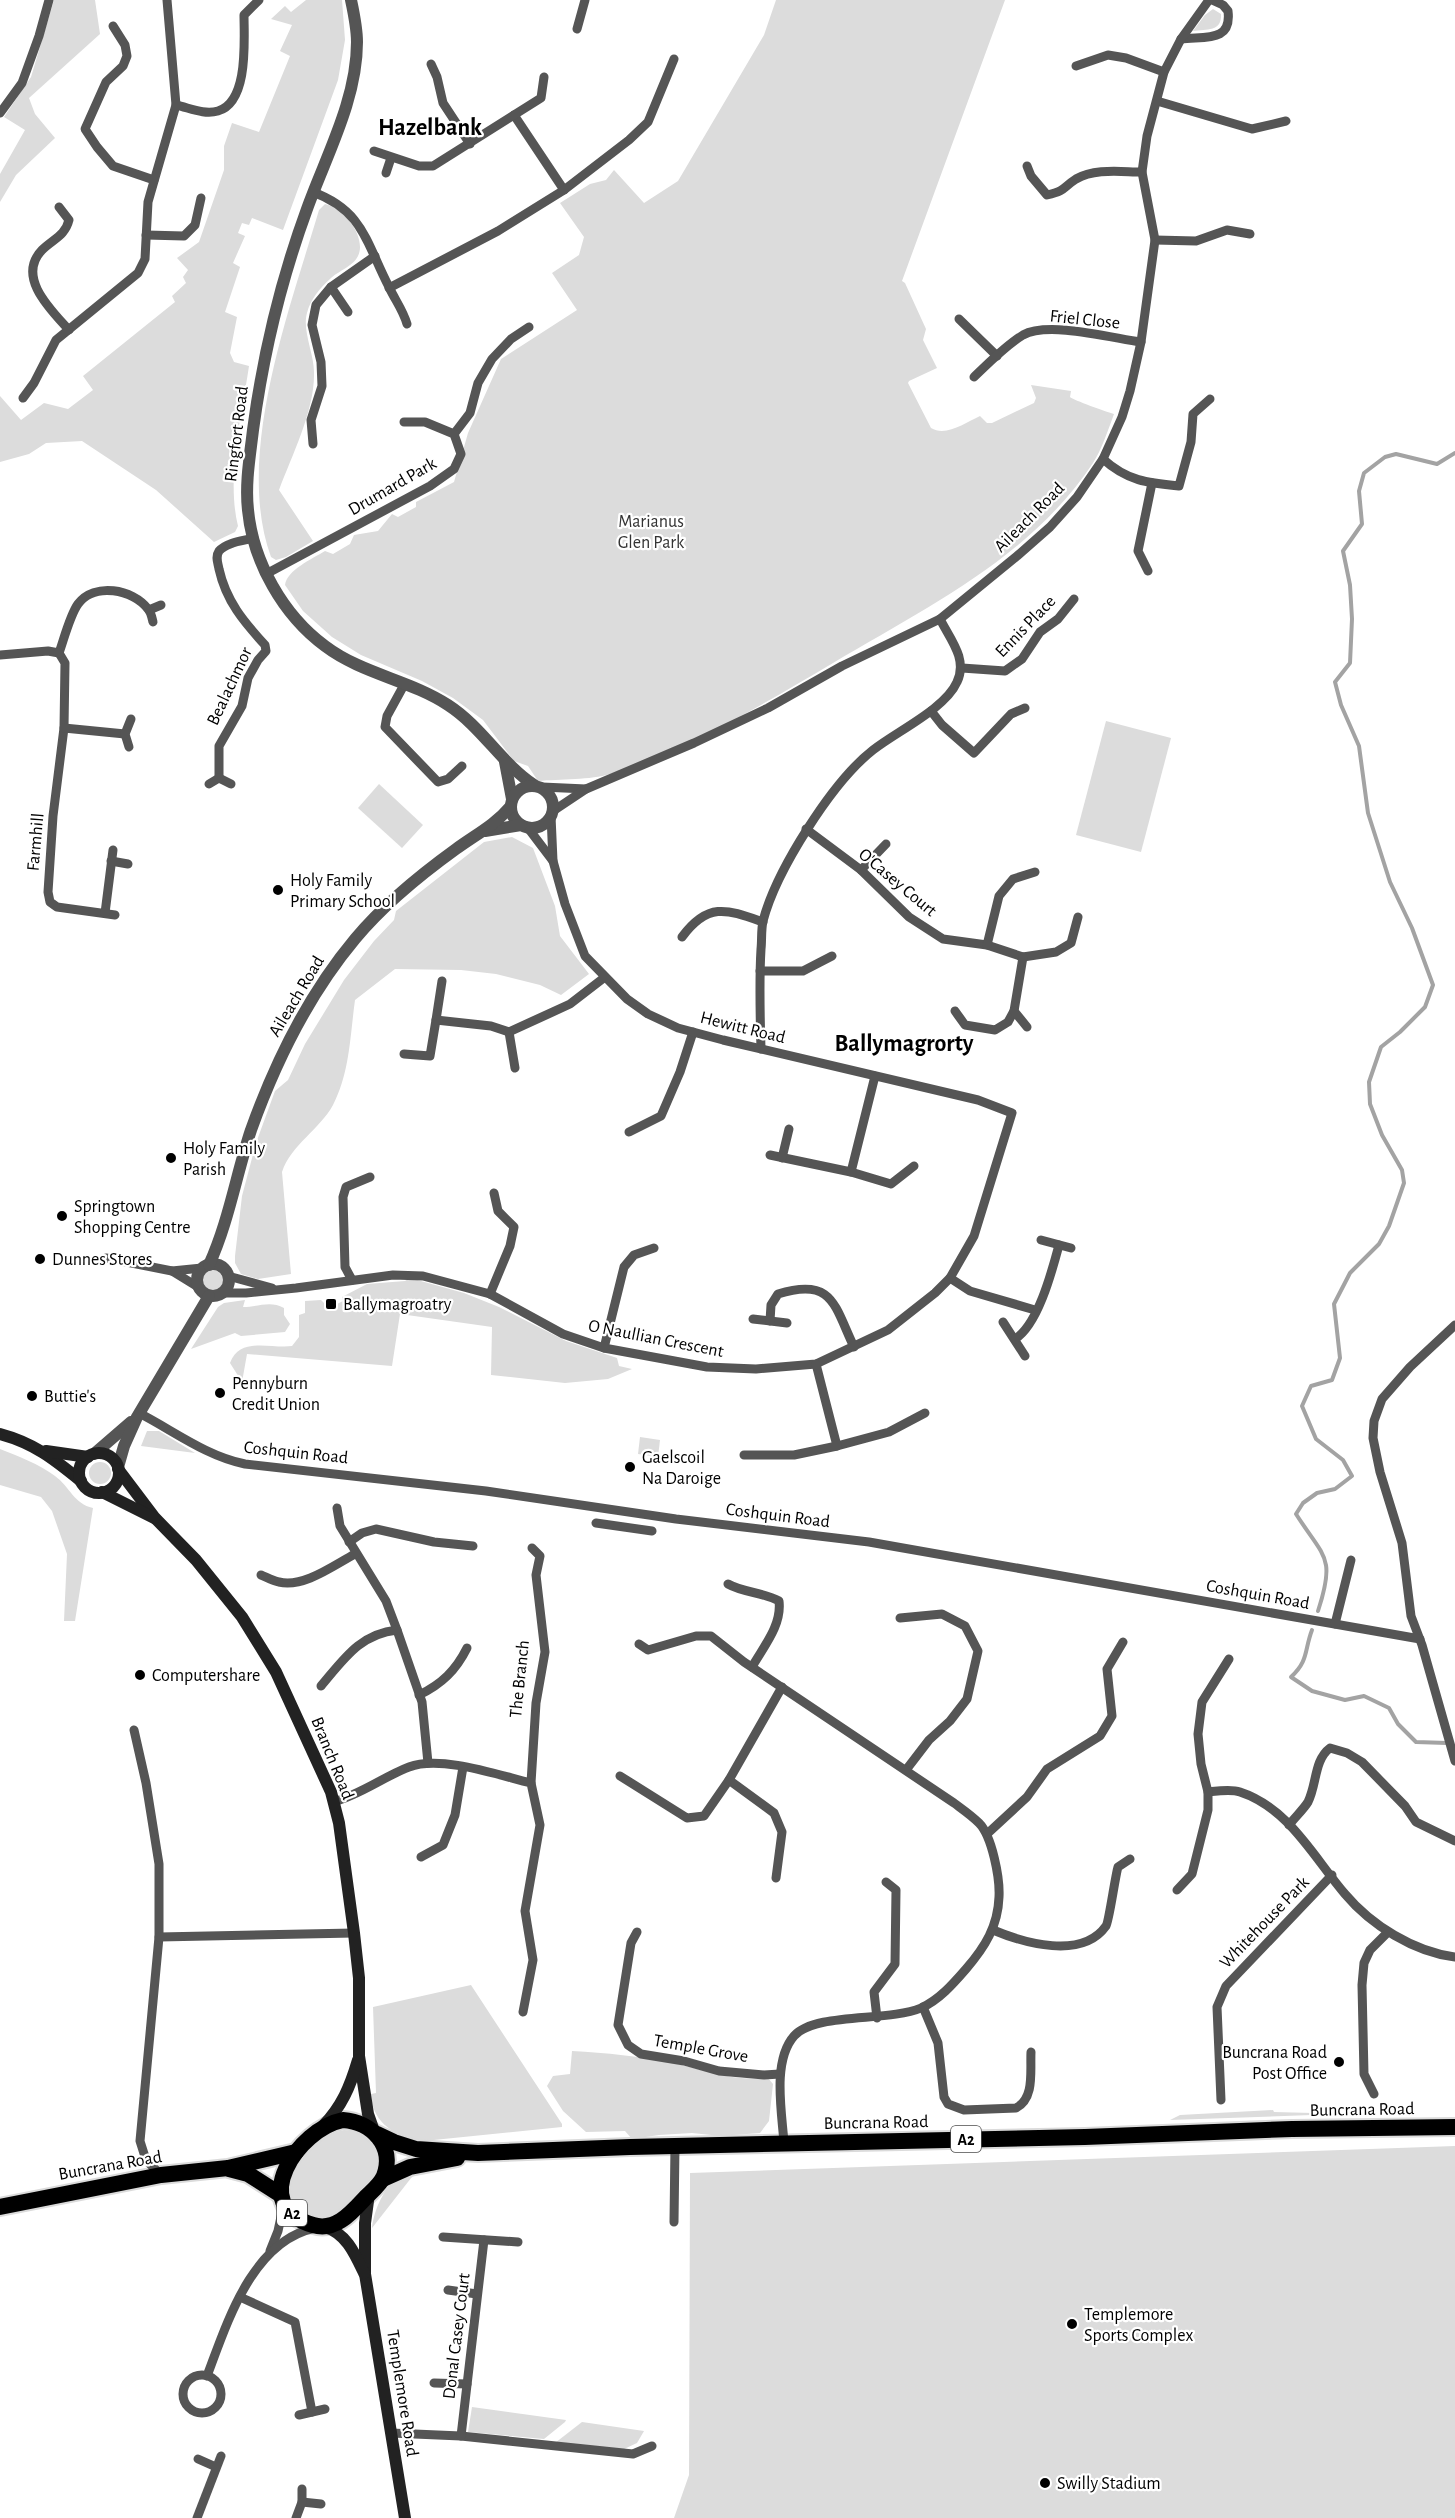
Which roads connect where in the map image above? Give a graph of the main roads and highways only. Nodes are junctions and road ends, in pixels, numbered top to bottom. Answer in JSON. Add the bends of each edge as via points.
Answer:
{"nodes":[{"id":1,"x":0,"y":1434,"type":"edge"},
{"id":2,"x":45,"y":1451,"type":"junction"},
{"id":3,"x":91,"y":1455,"type":"junction"},
{"id":4,"x":118,"y":1468,"type":"junction"},
{"id":5,"x":81,"y":1481,"type":"junction"},
{"id":6,"x":102,"y":1492,"type":"junction"},
{"id":7,"x":155,"y":1518,"type":"junction"},
{"id":8,"x":359,"y":2056,"type":"junction"},
{"id":9,"x":1455,"y":2127,"type":"edge"},
{"id":10,"x":318,"y":2130,"type":"junction"},
{"id":11,"x":376,"y":2133,"type":"junction"},
{"id":12,"x":296,"y":2152,"type":"junction"},
{"id":13,"x":478,"y":2153,"type":"junction"},
{"id":14,"x":228,"y":2168,"type":"junction"},
{"id":15,"x":383,"y":2179,"type":"junction"},
{"id":16,"x":369,"y":2194,"type":"junction"},
{"id":17,"x":283,"y":2199,"type":"junction"},
{"id":18,"x":0,"y":2207,"type":"edge"},
{"id":19,"x":323,"y":2227,"type":"junction"},
{"id":20,"x":365,"y":2274,"type":"junction"},
{"id":21,"x":405,"y":2518,"type":"edge"}],
"edges":[{"from":1,"to":2,"type":"main road"},
{"from":2,"to":3,"type":"main road"},
{"from":2,"to":5,"type":"main road"},
{"from":3,"to":4,"type":"main road","via":[[107,1455]]},
{"from":3,"to":5,"type":"main road","via":[[80,1468]]},
{"from":4,"to":6,"type":"main road","via":[[114,1486]]},
{"from":4,"to":7,"type":"main road","name":"Branch Road"},
{"from":5,"to":6,"type":"main road","via":[[90,1490]]},
{"from":6,"to":7,"type":"main road","name":"Branch Road"},
{"from":7,"to":8,"type":"main road","name":"Branch Road","via":[[196,1560],[242,1617],[276,1672],[321,1766],[339,1823],[354,1933]]},
{"from":8,"to":10,"type":"main road","name":"Branch Road","via":[[340,2107]]},
{"from":8,"to":11,"type":"main road","name":"Branch Road","via":[[368,2114]]},
{"from":9,"to":13,"type":"highway","name":"Buncrana Road","number":"A2"},
{"from":10,"to":11,"type":"highway","number":"A2","via":[[343,2120],[355,2121]]},
{"from":10,"to":12,"type":"highway","number":"A2"},
{"from":11,"to":13,"type":"highway","name":"Buncrana Road","number":"A2","via":[[417,2149]]},
{"from":11,"to":15,"type":"highway","via":[[385,2150]]},
{"from":12,"to":14,"type":"highway","name":"Buncrana Road","number":"A2"},
{"from":12,"to":17,"type":"highway","number":"A2","via":[[284,2170]]},
{"from":13,"to":15,"type":"highway","name":"Buncrana Road","number":"A2","via":[[410,2167]]},
{"from":14,"to":17,"type":"highway","name":"Buncrana Road","number":"A2","via":[[248,2174]]},
{"from":14,"to":18,"type":"highway","name":"Buncrana Road","number":"A2","via":[[161,2175]]},
{"from":15,"to":16,"type":"highway","number":"A2"},
{"from":16,"to":19,"type":"highway","number":"A2","via":[[349,2215]]},
{"from":16,"to":20,"type":"main road","name":"Templemore Road"},
{"from":17,"to":19,"type":"highway","number":"A2","via":[[296,2217]]},
{"from":19,"to":20,"type":"main road","name":"Templemore Road","via":[[346,2241]]},
{"from":20,"to":21,"type":"main road","name":"Templemore Road"}]}
